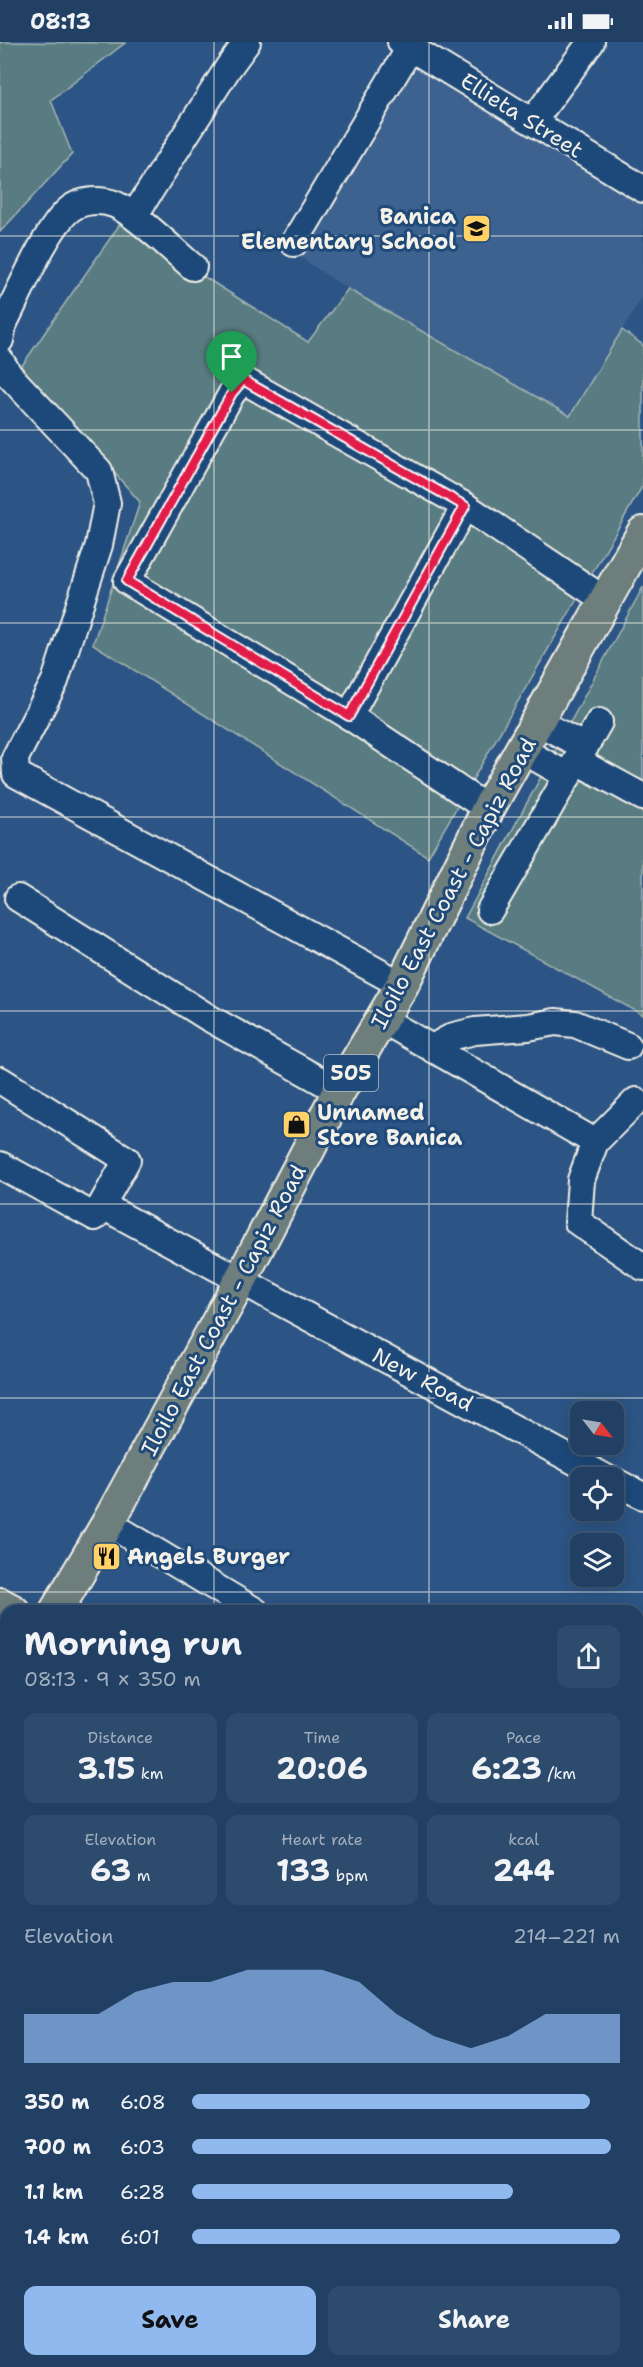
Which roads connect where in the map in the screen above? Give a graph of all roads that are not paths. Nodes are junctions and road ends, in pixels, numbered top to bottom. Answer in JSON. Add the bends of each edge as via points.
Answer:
{"nodes":[{"id":1,"x":247,"y":42,"type":"edge"},
{"id":2,"x":591,"y":42,"type":"edge"},
{"id":3,"x":406,"y":44,"type":"edge"},
{"id":4,"x":533,"y":121,"type":"junction"},
{"id":5,"x":643,"y":189,"type":"edge"},
{"id":6,"x":134,"y":216,"type":"junction"},
{"id":7,"x":294,"y":243,"type":"dead end"},
{"id":8,"x":193,"y":267,"type":"dead end"},
{"id":9,"x":0,"y":340,"type":"edge"},
{"id":10,"x":0,"y":360,"type":"edge"},
{"id":11,"x":465,"y":506,"type":"junction"},
{"id":12,"x":640,"y":546,"type":"edge"},
{"id":13,"x":606,"y":601,"type":"junction"},
{"id":14,"x":349,"y":716,"type":"junction"},
{"id":15,"x":538,"y":722,"type":"junction"},
{"id":16,"x":599,"y":722,"type":"dead end"},
{"id":17,"x":522,"y":750,"type":"junction"},
{"id":18,"x":576,"y":761,"type":"junction"},
{"id":19,"x":643,"y":797,"type":"edge"},
{"id":20,"x":488,"y":809,"type":"junction"},
{"id":21,"x":18,"y":898,"type":"dead end"},
{"id":22,"x":490,"y":910,"type":"dead end"},
{"id":23,"x":402,"y":986,"type":"junction"},
{"id":24,"x":383,"y":1020,"type":"junction"},
{"id":25,"x":628,"y":1046,"type":"dead end"},
{"id":26,"x":434,"y":1050,"type":"junction"},
{"id":27,"x":0,"y":1080,"type":"edge"},
{"id":28,"x":339,"y":1091,"type":"junction"},
{"id":29,"x":636,"y":1101,"type":"dead end"},
{"id":30,"x":595,"y":1142,"type":"junction"},
{"id":31,"x":0,"y":1165,"type":"edge"},
{"id":32,"x":104,"y":1206,"type":"junction"},
{"id":33,"x":643,"y":1267,"type":"edge"},
{"id":34,"x":240,"y":1281,"type":"junction"},
{"id":35,"x":586,"y":1467,"type":"edge"},
{"id":36,"x":624,"y":1486,"type":"edge"},
{"id":37,"x":643,"y":1496,"type":"edge"},
{"id":38,"x":108,"y":1523,"type":"junction"},
{"id":39,"x":60,"y":1605,"type":"edge"},
{"id":40,"x":245,"y":1605,"type":"edge"}],
"edges":[{"from":1,"to":6,"type":"street"},
{"from":2,"to":4,"type":"street"},
{"from":3,"to":4,"type":"street","name":"Ellieta Street"},
{"from":3,"to":7,"type":"street"},
{"from":4,"to":5,"type":"street","name":"Ellieta Street"},
{"from":6,"to":8,"type":"street"},
{"from":6,"to":9,"type":"street","via":[[114,204],[93,200],[71,208],[53,228],[3,325]]},
{"from":10,"to":23,"type":"street","via":[[9,375],[99,471],[107,503],[99,545],[55,681],[15,758],[16,774]]},
{"from":11,"to":13,"type":"street"},
{"from":11,"to":14,"type":"street"},
{"from":11,"to":14,"type":"street","via":[[243,380],[132,571],[127,581]]},
{"from":12,"to":13,"type":"main road","name":"Iloilo East Coast - Capiz Road","number":"505"},
{"from":13,"to":15,"type":"main road","name":"Iloilo East Coast - Capiz Road","number":"505"},
{"from":14,"to":20,"type":"street"},
{"from":15,"to":17,"type":"main road","name":"Iloilo East Coast - Capiz Road","number":"505"},
{"from":15,"to":18,"type":"street"},
{"from":16,"to":18,"type":"street"},
{"from":17,"to":18,"type":"street"},
{"from":17,"to":20,"type":"main road","name":"Iloilo East Coast - Capiz Road","number":"505"},
{"from":18,"to":19,"type":"street"},
{"from":18,"to":22,"type":"street"},
{"from":20,"to":23,"type":"main road","name":"Iloilo East Coast - Capiz Road","number":"505"},
{"from":21,"to":28,"type":"street","via":[[209,1018]]},
{"from":23,"to":24,"type":"main road","name":"Iloilo East Coast - Capiz Road","number":"505"},
{"from":24,"to":26,"type":"street"},
{"from":24,"to":28,"type":"main road","name":"Iloilo East Coast - Capiz Road","number":"505"},
{"from":25,"to":26,"type":"street","via":[[574,1024],[555,1022],[475,1031],[454,1036]]},
{"from":26,"to":30,"type":"street"},
{"from":27,"to":32,"type":"street","via":[[127,1160]]},
{"from":28,"to":34,"type":"main road","name":"Iloilo East Coast - Capiz Road","number":"505"},
{"from":29,"to":30,"type":"street"},
{"from":30,"to":33,"type":"street","via":[[581,1180],[578,1222]]},
{"from":31,"to":32,"type":"street","via":[[95,1217]]},
{"from":32,"to":34,"type":"street","name":"New Road"},
{"from":34,"to":35,"type":"street","name":"New Road"},
{"from":34,"to":38,"type":"main road","name":"Iloilo East Coast - Capiz Road","number":"505"},
{"from":36,"to":37,"type":"street"},
{"from":38,"to":39,"type":"main road","name":"Iloilo East Coast - Capiz Road","number":"505"},
{"from":38,"to":40,"type":"street"}]}
